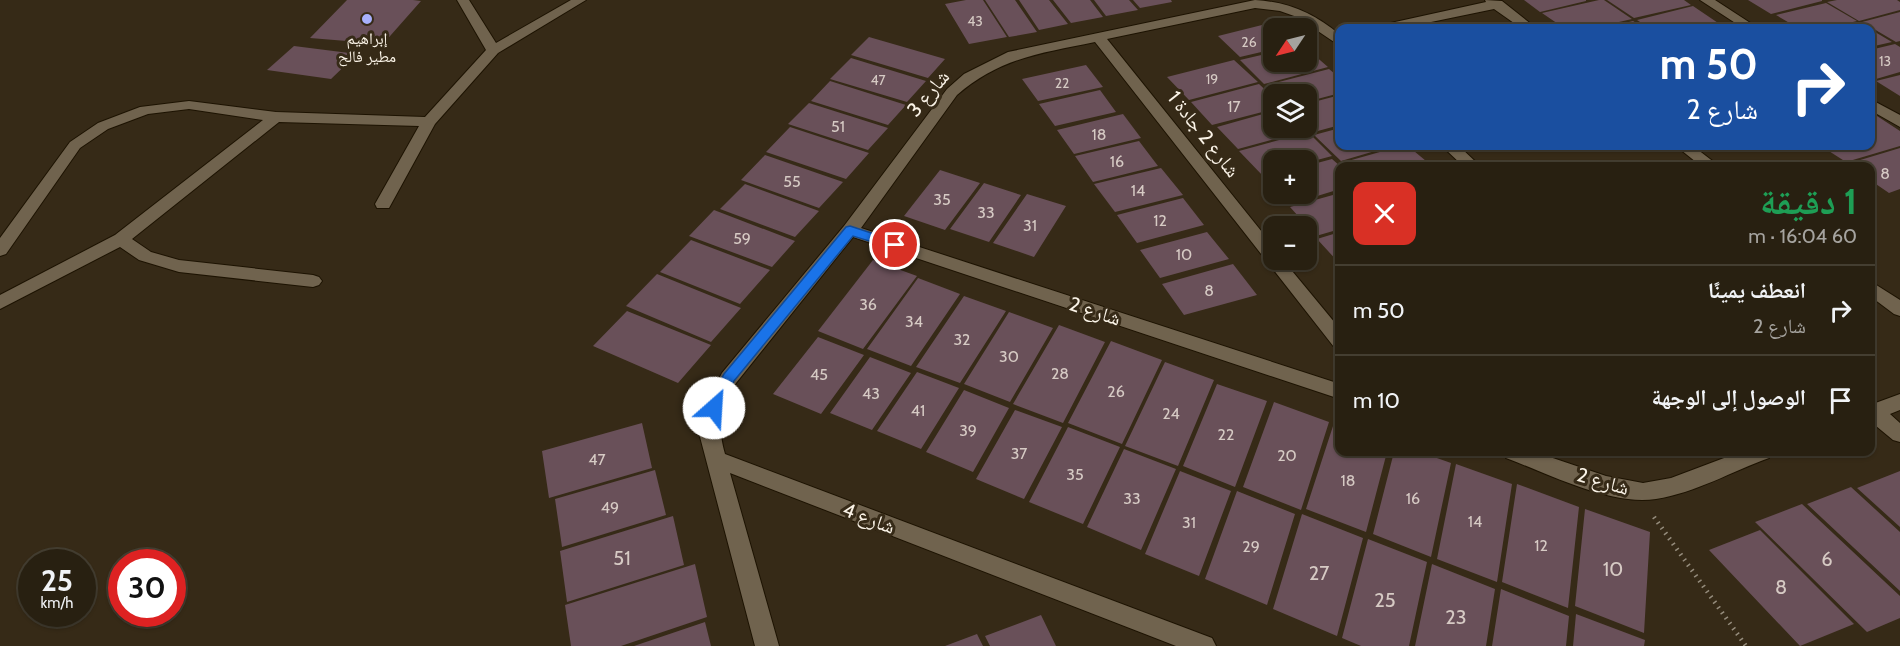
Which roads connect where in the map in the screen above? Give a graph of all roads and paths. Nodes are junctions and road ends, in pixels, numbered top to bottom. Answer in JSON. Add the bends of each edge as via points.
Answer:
{"nodes":[{"id":1,"x":463,"y":0,"type":"edge"},
{"id":2,"x":580,"y":0,"type":"edge"},
{"id":3,"x":1706,"y":0,"type":"edge"},
{"id":4,"x":1494,"y":2,"type":"edge"},
{"id":5,"x":1403,"y":24,"type":"edge"},
{"id":6,"x":1524,"y":24,"type":"edge"},
{"id":7,"x":1745,"y":24,"type":"edge"},
{"id":8,"x":1099,"y":38,"type":"junction"},
{"id":9,"x":1335,"y":38,"type":"edge"},
{"id":10,"x":493,"y":50,"type":"junction"},
{"id":11,"x":1875,"y":106,"type":"edge"},
{"id":12,"x":276,"y":117,"type":"junction"},
{"id":13,"x":429,"y":122,"type":"junction"},
{"id":14,"x":1900,"y":122,"type":"edge"},
{"id":15,"x":1454,"y":150,"type":"edge"},
{"id":16,"x":1689,"y":150,"type":"edge"},
{"id":17,"x":1468,"y":162,"type":"edge"},
{"id":18,"x":1706,"y":162,"type":"edge"},
{"id":19,"x":383,"y":204,"type":"dead end"},
{"id":20,"x":850,"y":230,"type":"junction"},
{"id":21,"x":121,"y":239,"type":"junction"},
{"id":22,"x":1263,"y":245,"type":"edge"},
{"id":23,"x":0,"y":250,"type":"edge"},
{"id":24,"x":1283,"y":270,"type":"edge"},
{"id":25,"x":313,"y":281,"type":"dead end"},
{"id":26,"x":1875,"y":291,"type":"edge"},
{"id":27,"x":0,"y":303,"type":"edge"},
{"id":28,"x":1900,"y":309,"type":"edge"},
{"id":29,"x":1335,"y":336,"type":"edge"},
{"id":30,"x":1335,"y":390,"type":"edge"},
{"id":31,"x":1900,"y":402,"type":"edge"},
{"id":32,"x":1875,"y":411,"type":"edge"},
{"id":33,"x":1875,"y":414,"type":"edge"},
{"id":34,"x":1900,"y":434,"type":"edge"},
{"id":35,"x":1525,"y":456,"type":"edge"},
{"id":36,"x":1751,"y":456,"type":"edge"},
{"id":37,"x":716,"y":459,"type":"junction"},
{"id":38,"x":1635,"y":491,"type":"junction"},
{"id":39,"x":767,"y":646,"type":"edge"},
{"id":40,"x":1204,"y":646,"type":"edge"},
{"id":41,"x":1746,"y":646,"type":"edge"}],
"edges":[{"from":1,"to":10,"type":"street"},
{"from":2,"to":10,"type":"street"},
{"from":3,"to":7,"type":"street"},
{"from":4,"to":5,"type":"street"},
{"from":4,"to":6,"type":"street"},
{"from":8,"to":9,"type":"street","name":"شارع 3","via":[[1255,4],[1288,7]]},
{"from":8,"to":20,"type":"street","name":"شارع 3","via":[[1013,56],[969,77],[952,92]]},
{"from":8,"to":22,"type":"street","name":"شارع 2 جادة 1"},
{"from":10,"to":13,"type":"street"},
{"from":11,"to":14,"type":"street"},
{"from":12,"to":13,"type":"street"},
{"from":12,"to":21,"type":"street"},
{"from":12,"to":23,"type":"street","via":[[189,105],[145,110],[103,126],[75,145]]},
{"from":13,"to":19,"type":"street"},
{"from":15,"to":17,"type":"street"},
{"from":16,"to":18,"type":"street"},
{"from":20,"to":30,"type":"street","name":"شارع 2"},
{"from":20,"to":37,"type":"street","name":"شارع 3","via":[[729,378],[714,408],[710,433]]},
{"from":21,"to":25,"type":"street","via":[[145,256],[179,266]]},
{"from":21,"to":27,"type":"street"},
{"from":24,"to":29,"type":"street","name":"شارع 2 جادة 1"},
{"from":26,"to":28,"type":"street"},
{"from":31,"to":32,"type":"street"},
{"from":33,"to":34,"type":"street"},
{"from":35,"to":38,"type":"street","name":"شارع 2"},
{"from":36,"to":38,"type":"street","name":"شارع 2","via":[[1657,490]]},
{"from":37,"to":39,"type":"street"},
{"from":37,"to":40,"type":"street","name":"شارع 4"},
{"from":38,"to":41,"type":"path"}]}
